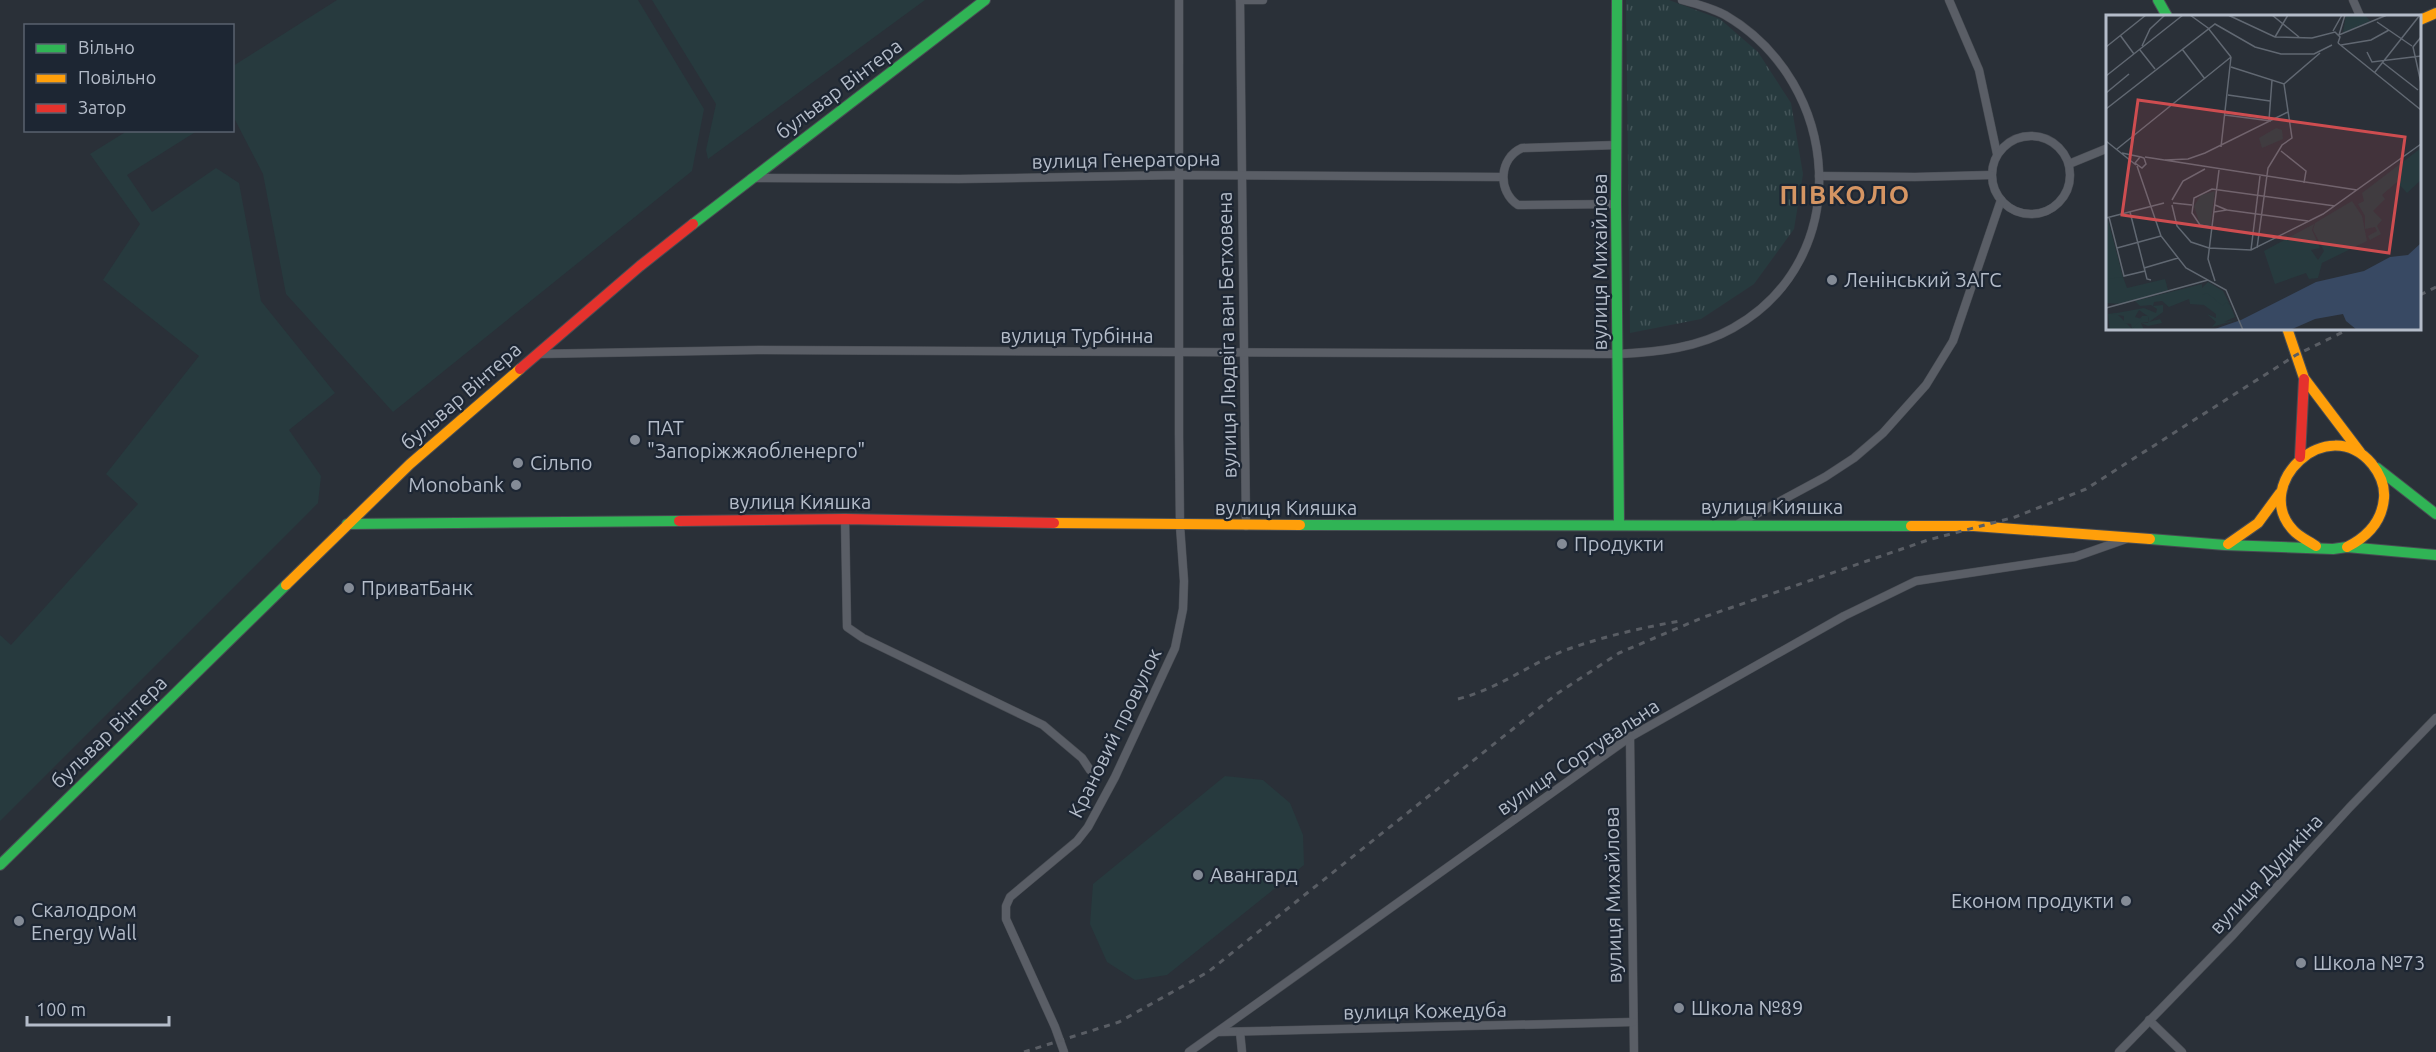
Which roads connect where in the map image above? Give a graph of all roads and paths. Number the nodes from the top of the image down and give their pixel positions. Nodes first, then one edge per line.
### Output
1 (985, 0) edge
2 (1179, 0) edge
3 (1240, 0) edge
4 (1263, 0) edge
5 (1617, 0) edge
6 (1682, 0) edge
7 (1949, 0) edge
8 (2158, 0) edge
9 (2353, 0) edge
10 (2436, 13) edge
11 (2166, 15) edge
12 (2360, 15) edge
13 (2421, 20) edge
14 (1617, 145) junction
15 (2106, 149) edge
16 (1997, 154) junction
17 (2068, 164) junction
18 (1178, 175) junction
19 (1242, 175) junction
20 (1991, 175) junction
21 (1819, 176) junction
22 (1502, 177) junction
23 (751, 178) junction
24 (2001, 200) junction
25 (1616, 204) junction
26 (2288, 330) edge
27 (1180, 353) junction
28 (1245, 353) junction
29 (536, 354) junction
30 (1619, 354) junction
31 (2304, 378) junction
32 (2362, 455) junction
33 (2300, 457) junction
34 (2373, 464) junction
35 (2280, 492) junction
36 (2436, 514) edge
37 (845, 519) junction
38 (347, 524) junction
39 (1619, 524) junction
40 (1737, 525) junction
41 (1180, 526) junction
42 (1246, 526) junction
43 (2128, 538) junction
44 (2225, 545) junction
45 (2319, 547) junction
46 (2347, 547) junction
47 (2436, 555) edge
48 (2436, 718) edge
49 (1630, 737) junction
50 (1090, 770) dead end
51 (0, 864) edge
52 (2149, 1020) junction
53 (1633, 1022) junction
54 (1217, 1032) junction
55 (1240, 1032) junction
56 (1064, 1052) edge
57 (1189, 1052) edge
58 (1242, 1052) edge
59 (1634, 1052) edge
60 (2119, 1052) edge
61 (2182, 1052) edge

1 - 23 street, бульвар Вінтера
2 - 18 street
3 - 4 street
3 - 19 street, вулиця Людвіга ван Бетховена
5 - 14 street, вулиця Михайлова
6 - 21 street, вулиця Турбінна
7 - 16 street
8 - 11 street
9 - 12 street
10 - 13 street
14 - 22 street
14 - 25 street, вулиця Михайлова
15 - 17 street
16 - 17 street
16 - 20 street
17 - 24 street
18 - 19 street, вулиця Генераторна
18 - 23 street, вулиця Генераторна
18 - 27 street
19 - 22 street, вулиця Генераторна
19 - 28 street, вулиця Людвіга ван Бетховена
20 - 21 street
20 - 24 street
21 - 30 street, вулиця Турбінна
22 - 25 street
23 - 29 street, бульвар Вінтера
24 - 40 street
25 - 30 street, вулиця Михайлова
26 - 31 street
27 - 28 street, вулиця Турбінна
27 - 29 street, вулиця Турбінна
27 - 41 street
28 - 30 street, вулиця Турбінна
28 - 42 street, вулиця Людвіга ван Бетховена
29 - 38 street, бульвар Вінтера
30 - 39 street, вулиця Михайлова
31 - 32 street
31 - 33 street
32 - 33 street
32 - 34 street
33 - 35 street
34 - 36 street
34 - 46 street
35 - 44 street
35 - 45 street
37 - 38 street, вулиця Кияшка
37 - 41 street, вулиця Кияшка
37 - 50 street
38 - 51 street, бульвар Вінтера
39 - 40 street, вулиця Кияшка
39 - 42 street, вулиця Кияшка
40 - 43 street, вулиця Кияшка
41 - 42 street, вулиця Кияшка
41 - 56 street, Крановий провулок
43 - 44 street, вулиця Кияшка
43 - 49 street, вулиця Сортувальна
44 - 45 street, вулиця Кияшка
45 - 46 street
46 - 47 street
48 - 52 street, вулиця Дудикіна
49 - 53 street, вулиця Михайлова
49 - 54 street, вулиця Сортувальна
52 - 60 street, вулиця Дудикіна
52 - 61 street
53 - 55 street, вулиця Кожедуба
53 - 59 street, вулиця Михайлова
54 - 55 street, вулиця Кожедуба
54 - 57 street, вулиця Сортувальна
55 - 58 street

